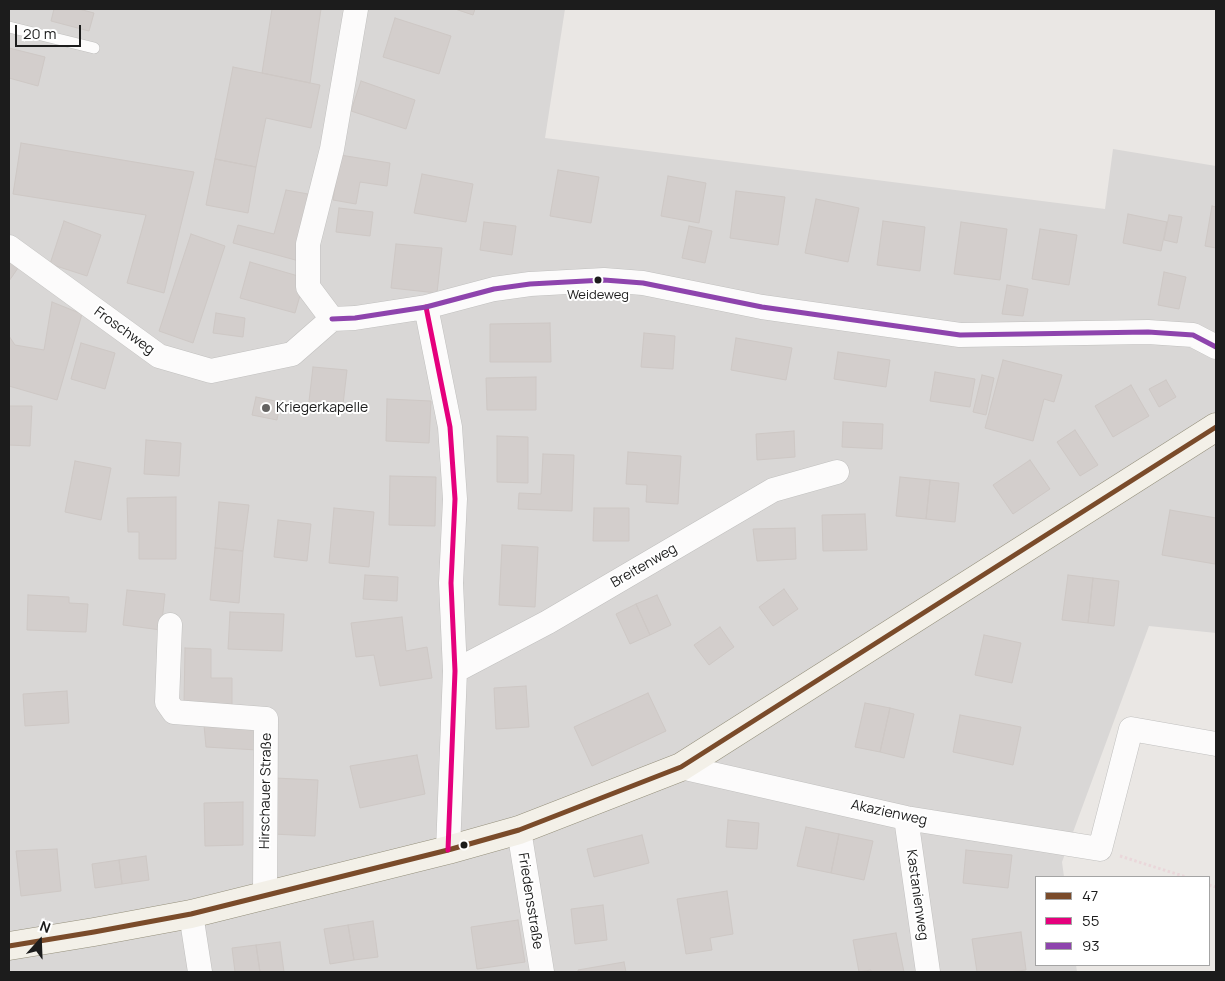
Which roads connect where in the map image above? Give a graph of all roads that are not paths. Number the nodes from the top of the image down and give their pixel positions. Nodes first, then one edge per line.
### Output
1 (356, 9) edge
2 (9, 27) edge
3 (94, 48) dead end
4 (9, 247) edge
5 (426, 307) junction
6 (332, 319) junction
7 (1216, 347) edge
8 (1216, 427) edge
9 (837, 472) dead end
10 (170, 625) dead end
11 (455, 671) junction
12 (1216, 744) edge
13 (681, 768) junction
14 (906, 818) junction
15 (519, 830) junction
16 (448, 850) junction
17 (265, 895) junction
18 (191, 914) junction
19 (9, 946) edge
20 (200, 972) edge
21 (542, 972) edge
22 (928, 972) edge

1 - 6 street
2 - 3 lane
4 - 6 street, Froschweg
5 - 6 street
5 - 7 street
5 - 11 street
8 - 13 street
9 - 11 street, Breitenweg
10 - 17 street, Hirschauer Straße
11 - 16 street
12 - 14 street, Akazienweg
13 - 14 street, Akazienweg
13 - 15 street
14 - 22 street, Kastanienweg
15 - 16 street
15 - 21 street, Friedensstraße
16 - 17 street
17 - 18 street
18 - 19 street
18 - 20 street

